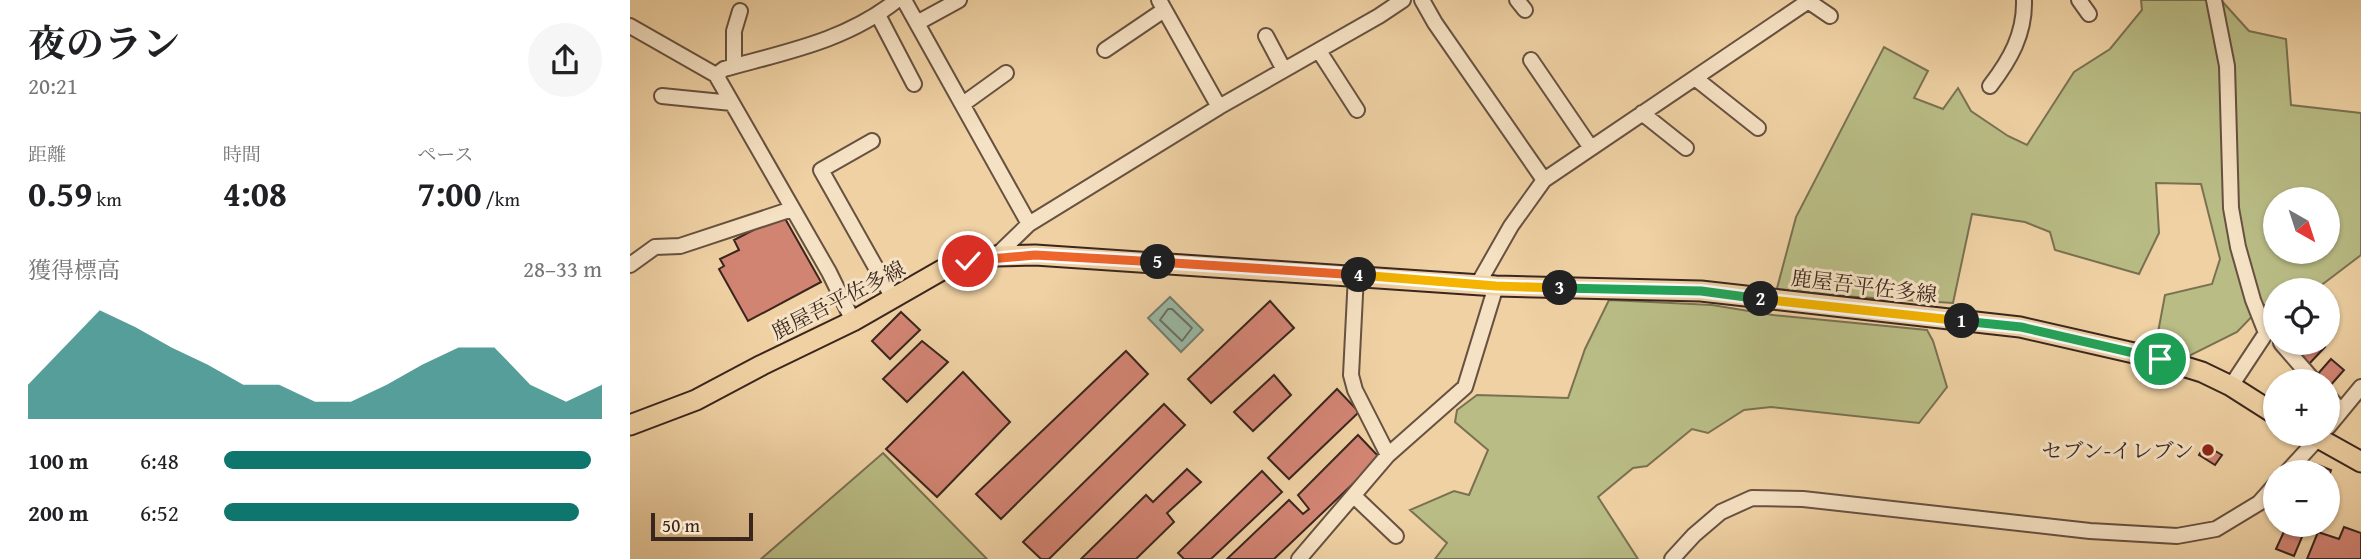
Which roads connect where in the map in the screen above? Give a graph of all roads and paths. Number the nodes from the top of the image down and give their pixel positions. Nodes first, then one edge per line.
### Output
1 (897, 0) edge
2 (904, 0) edge
3 (959, 0) edge
4 (1403, 0) edge
5 (1422, 0) edge
6 (1809, 0) edge
7 (2024, 0) edge
8 (2079, 0) edge
9 (2214, 0) edge
10 (1162, 5) edge
11 (740, 11) dead end
12 (2089, 14) dead end
13 (877, 15) junction
14 (1830, 16) dead end
15 (917, 23) junction
16 (630, 26) edge
17 (1266, 36) dead end
18 (1105, 50) dead end
19 (1319, 51) junction
20 (1531, 60) dead end
21 (734, 66) junction
22 (1284, 70) junction
23 (1006, 73) dead end
24 (716, 75) junction
25 (1695, 78) junction
26 (914, 84) dead end
27 (1990, 86) dead end
28 (662, 96) dead end
29 (732, 103) junction
30 (962, 104) junction
31 (1219, 107) junction
32 (1357, 110) dead end
33 (1642, 113) junction
34 (1758, 128) dead end
35 (872, 141) dead end
36 (1591, 148) junction
37 (1686, 148) dead end
38 (1544, 180) junction
39 (792, 209) junction
40 (1029, 224) junction
41 (996, 256) junction
42 (630, 265) edge
43 (1356, 275) junction
44 (1487, 285) junction
45 (893, 298) junction
46 (2263, 315) edge
47 (853, 321) junction
48 (2263, 345) edge
49 (2291, 355) edge
50 (2304, 369) edge
51 (2231, 386) junction
52 (2361, 387) edge
53 (2263, 406) edge
54 (2341, 411) edge
55 (630, 425) edge
56 (2309, 446) edge
57 (2338, 446) edge
58 (1388, 455) junction
59 (2297, 460) edge
60 (2361, 462) edge
61 (1354, 496) junction
62 (2263, 498) edge
63 (1396, 536) dead end
64 (1298, 559) edge
65 (1672, 559) edge

1 - 13 street
2 - 15 street
3 - 15 street
4 - 19 street
5 - 38 street
6 - 14 street
6 - 25 street
7 - 27 street
8 - 12 street
9 - 46 street
10 - 18 street
10 - 31 street
11 - 21 street
13 - 21 street
13 - 26 street
15 - 30 street
16 - 24 street
17 - 22 street
19 - 22 street
19 - 32 street
20 - 36 street
21 - 24 street
22 - 31 street
23 - 30 street
24 - 29 street
25 - 33 street
25 - 34 street
28 - 29 street
29 - 39 street
30 - 40 street
31 - 40 street
33 - 36 street
33 - 37 street
35 - 45 street
36 - 38 street
38 - 44 street
39 - 42 street
39 - 47 street
40 - 41 street
41 - 43 main road, 鹿屋吾平佐多線
41 - 45 main road, 鹿屋吾平佐多線
43 - 44 main road, 鹿屋吾平佐多線
43 - 58 street
44 - 51 main road, 鹿屋吾平佐多線
44 - 58 street
45 - 47 main road, 鹿屋吾平佐多線
47 - 55 main road, 鹿屋吾平佐多線
48 - 51 street
49 - 50 street
51 - 53 main road, 鹿屋吾平佐多線
52 - 54 street
56 - 59 street
57 - 60 main road
58 - 61 street
61 - 63 street
61 - 64 street
62 - 65 street

